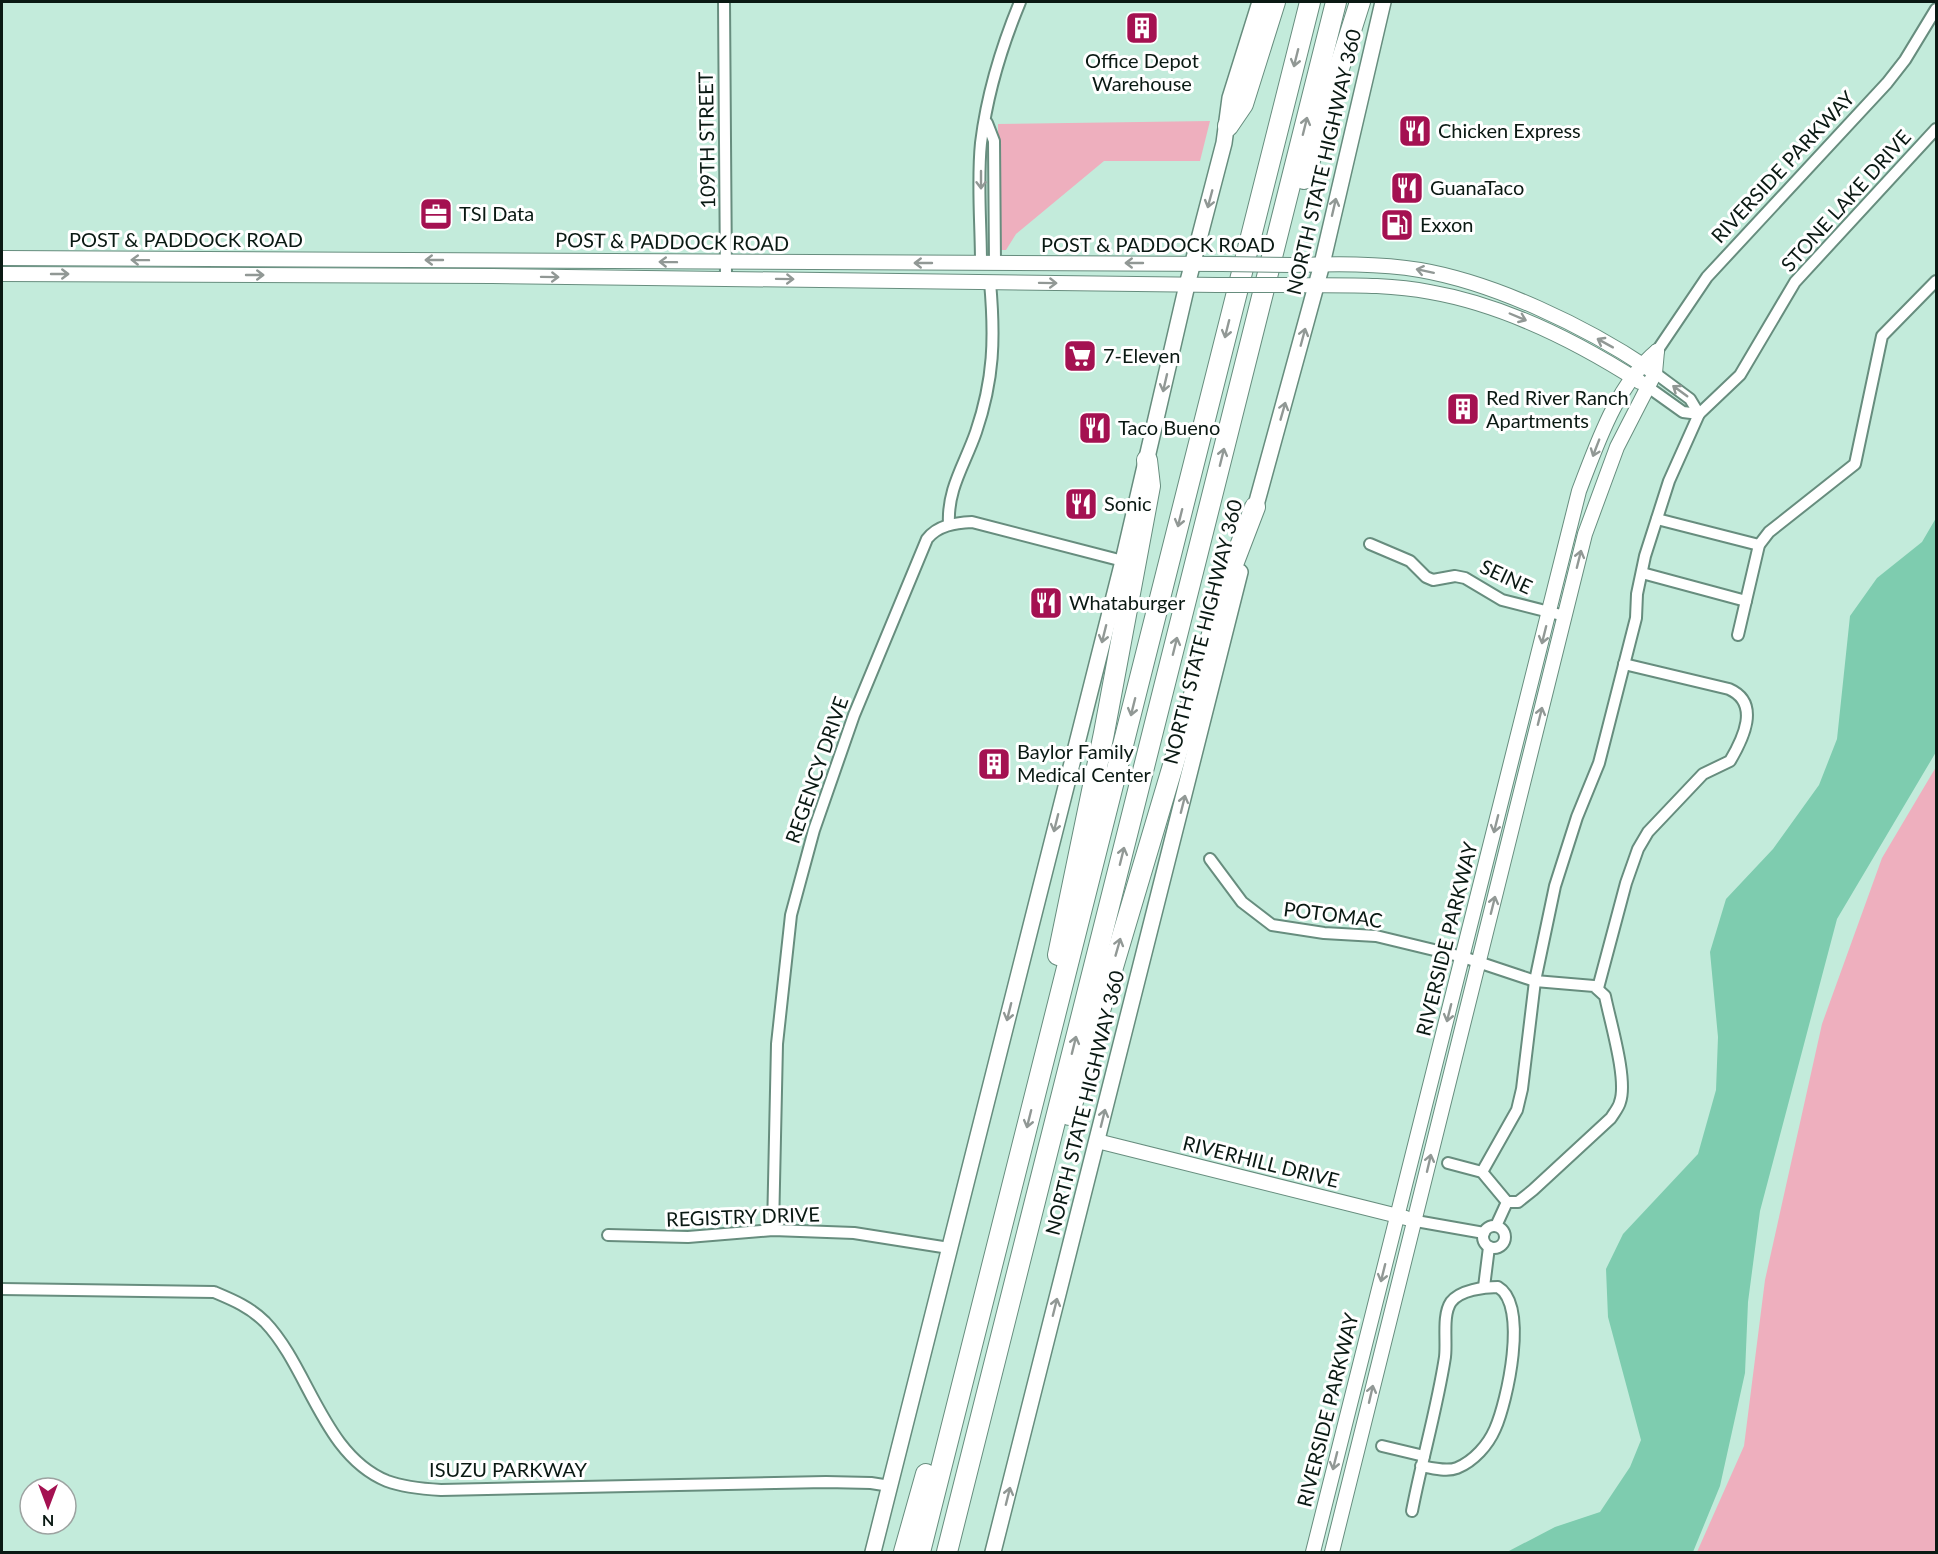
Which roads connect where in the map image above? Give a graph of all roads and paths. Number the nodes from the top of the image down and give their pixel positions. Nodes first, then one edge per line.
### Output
1 (724, 2) edge
2 (1020, 2) edge
3 (1260, 2) edge
4 (1275, 2) edge
5 (1310, 2) edge
6 (1336, 2) edge
7 (1360, 2) edge
8 (1383, 2) edge
9 (1935, 13) edge
10 (1228, 126) junction
11 (1936, 129) edge
12 (1276, 244) junction
13 (3, 258) edge
14 (492, 260) junction
15 (726, 262) junction
16 (988, 263) junction
17 (1192, 263) junction
18 (1322, 264) junction
19 (199, 268) junction
20 (3, 274) edge
21 (492, 276) junction
22 (726, 278) junction
23 (1936, 281) edge
24 (990, 282) junction
25 (1187, 285) junction
26 (1317, 285) junction
27 (1488, 288) junction
28 (1486, 306) junction
29 (1657, 351) junction
30 (1642, 364) junction
31 (1655, 373) junction
32 (1634, 378) junction
33 (1648, 387) junction
34 (1699, 414) junction
35 (1147, 460) junction
36 (1255, 507) junction
37 (1657, 519) junction
38 (949, 524) junction
39 (1370, 544) dead end
40 (1759, 545) junction
41 (1123, 561) junction
42 (1642, 573) junction
43 (1746, 600) junction
44 (1550, 613) junction
45 (1565, 616) junction
46 (1738, 635) dead end
47 (1624, 664) junction
48 (1210, 859) dead end
49 (1463, 957) junction
50 (1479, 962) junction
51 (1535, 981) junction
52 (1598, 988) junction
53 (1054, 1022) junction
54 (1097, 1141) junction
55 (1448, 1163) dead end
56 (1482, 1172) junction
57 (1507, 1202) junction
58 (1398, 1216) junction
59 (1416, 1221) junction
60 (1496, 1226) junction
61 (772, 1230) junction
62 (1484, 1233) junction
63 (608, 1235) dead end
64 (1023, 1244) junction
65 (1489, 1247) junction
66 (949, 1248) junction
67 (1484, 1287) junction
68 (2, 1289) edge
69 (976, 1324) junction
70 (997, 1351) junction
71 (1382, 1446) dead end
72 (1423, 1461) junction
73 (890, 1486) junction
74 (1412, 1510) dead end
75 (873, 1552) edge
76 (904, 1552) edge
77 (920, 1552) edge
78 (947, 1552) edge
79 (960, 1552) edge
80 (993, 1552) edge
81 (1313, 1552) edge
82 (1332, 1552) edge

1 - 15 street, 109TH STREET
2 - 16 street
3 - 10 main road
4 - 10 highway
5 -> 53 highway
12 -> 6 highway
7 - 12 highway
18 -> 8 main road, NORTH STATE HIGHWAY 360
9 - 29 street, RIVERSIDE PARKWAY
10 -> 17 main road
11 - 34 street, STONE LAKE DRIVE
64 -> 12 highway
19 -> 13 street, POST & PADDOCK ROAD
13 - 20 street
15 -> 14 street, POST & PADDOCK ROAD
14 -> 19 street, POST & PADDOCK ROAD
14 - 21 street
16 -> 15 street, POST & PADDOCK ROAD
15 - 22 street, 109TH STREET
17 -> 16 street, POST & PADDOCK ROAD
16 - 24 street
17 - 18 street, POST & PADDOCK ROAD, bridge
17 - 25 main road
18 - 26 main road, NORTH STATE HIGHWAY 360
27 -> 18 street, POST & PADDOCK ROAD
20 -> 19 street, POST & PADDOCK ROAD
19 -> 21 street, POST & PADDOCK ROAD
21 -> 22 street, POST & PADDOCK ROAD
22 -> 24 street, POST & PADDOCK ROAD
23 - 40 street
24 -> 25 street, POST & PADDOCK ROAD
24 - 38 street
25 - 26 street, POST & PADDOCK ROAD, bridge
25 -> 35 main road
26 - 28 street, POST & PADDOCK ROAD
36 -> 26 main road, NORTH STATE HIGHWAY 360
27 - 28 street
30 -> 27 street, POST & PADDOCK ROAD
28 -> 32 street, POST & PADDOCK ROAD
29 - 30 street, RIVERSIDE PARKWAY
29 - 31 street, RIVERSIDE PARKWAY
30 - 31 street, POST & PADDOCK ROAD
30 - 32 street, RIVERSIDE PARKWAY
31 - 33 street, RIVERSIDE PARKWAY
34 -> 31 street, POST & PADDOCK ROAD
32 - 33 street, POST & PADDOCK ROAD
32 -> 44 street, RIVERSIDE PARKWAY
33 - 34 street, POST & PADDOCK ROAD
45 -> 33 street, RIVERSIDE PARKWAY
34 - 37 street, STONE LAKE DRIVE
35 - 41 main road
35 - 53 highway
54 -> 36 main road, NORTH STATE HIGHWAY 360
64 -> 36 highway
37 - 40 street
37 - 42 street, STONE LAKE DRIVE
38 - 41 street
38 - 61 street, REGENCY DRIVE
39 - 44 street, SEINE
40 - 43 street
41 -> 66 main road
42 - 43 street
42 - 47 street, STONE LAKE DRIVE
43 - 46 street
44 - 45 street, SEINE
44 -> 49 street, RIVERSIDE PARKWAY
50 -> 45 street, RIVERSIDE PARKWAY
47 - 51 street, STONE LAKE DRIVE
47 - 52 street
48 - 49 street, POTOMAC
49 - 50 street, POTOMAC
49 -> 58 street, RIVERSIDE PARKWAY
50 - 51 street, POTOMAC
59 -> 50 street, RIVERSIDE PARKWAY
51 - 52 street, POTOMAC
51 - 56 street, STONE LAKE DRIVE
52 - 57 street
53 -> 69 highway
54 - 58 street, RIVERHILL DRIVE
80 -> 54 main road, NORTH STATE HIGHWAY 360
55 - 56 street
56 - 57 street
57 - 60 street
58 - 59 street, RIVERHILL DRIVE
58 -> 81 street, RIVERSIDE PARKWAY
59 - 62 street
82 -> 59 street, RIVERSIDE PARKWAY
60 - 62 street
60 - 65 street
61 - 63 street, REGISTRY DRIVE
61 - 66 street, REGISTRY DRIVE
62 - 65 street
64 - 70 highway
65 - 67 street
66 - 73 main road
67 - 72 street
67 - 72 street
68 - 73 street, ISUZU PARKWAY
69 - 76 highway
69 - 77 highway
70 - 78 highway
70 - 79 highway
71 - 72 street
72 - 74 street
73 - 75 main road

